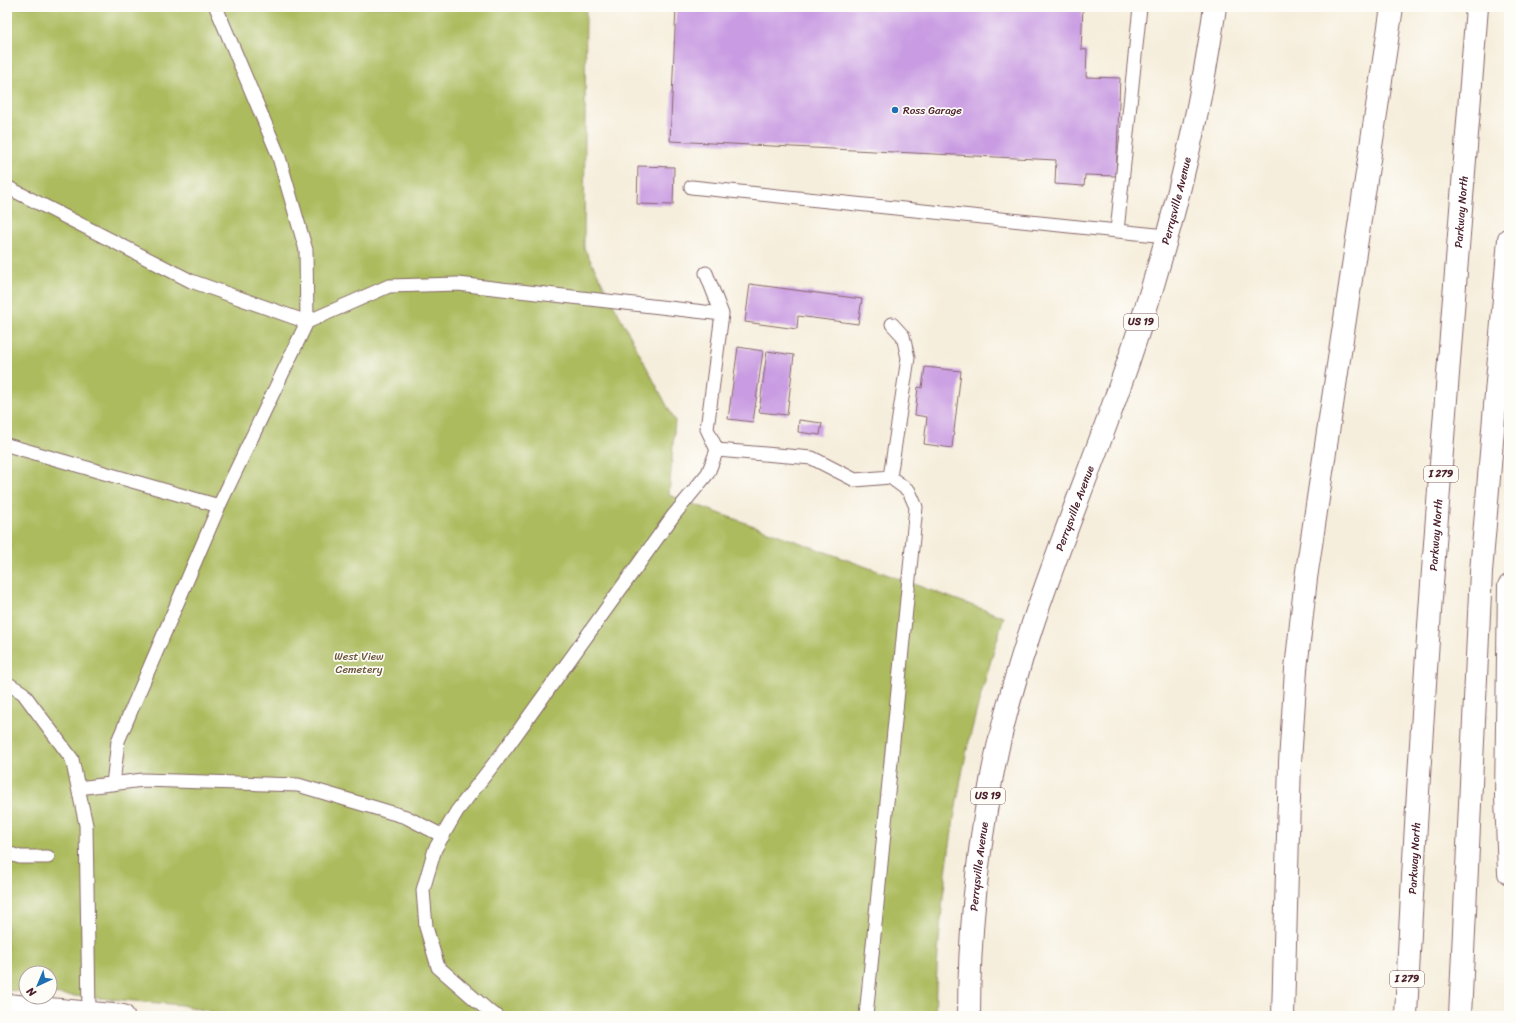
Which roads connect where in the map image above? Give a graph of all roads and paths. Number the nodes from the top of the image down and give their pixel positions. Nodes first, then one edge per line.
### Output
1 (216, 7) edge
2 (1140, 7) edge
3 (1215, 7) edge
4 (1392, 7) edge
5 (1477, 7) edge
6 (7, 187) edge
7 (691, 187) dead end
8 (1116, 231) junction
9 (1166, 236) junction
10 (1509, 239) edge
11 (706, 273) dead end
12 (722, 314) junction
13 (307, 322) junction
14 (892, 324) dead end
15 (7, 445) edge
16 (717, 450) junction
17 (890, 478) junction
18 (219, 506) junction
19 (1509, 586) edge
20 (7, 683) edge
21 (113, 784) junction
22 (78, 788) junction
23 (443, 836) junction
24 (1470, 842) junction
25 (7, 853) edge
26 (48, 857) dead end
27 (1509, 872) edge
28 (7, 1005) edge
29 (89, 1011) junction
30 (123, 1016) edge
31 (497, 1016) edge
32 (866, 1016) edge
33 (968, 1016) edge
34 (1284, 1016) edge
35 (1406, 1016) edge
36 (1460, 1016) edge
37 (1473, 1016) edge

1 - 13 lane
2 - 8 lane
3 - 9 main road, Perrysville Avenue / US 19
4 - 34 main road
5 - 35 main road, Parkway North / I 279
6 - 13 lane
7 - 8 lane
8 - 9 lane
9 - 33 main road, Perrysville Avenue / US 19
10 - 24 main road
11 - 12 lane
12 - 13 lane
12 - 16 lane
13 - 18 lane
14 - 17 lane
15 - 18 lane
16 - 17 lane
16 - 23 lane
17 - 32 lane
18 - 21 lane
19 - 27 main road
20 - 22 lane
21 - 22 lane
21 - 23 lane
22 - 29 lane
23 - 31 lane
24 - 36 main road
24 - 37 main road
25 - 26 lane
28 - 29 main road
29 - 30 main road

